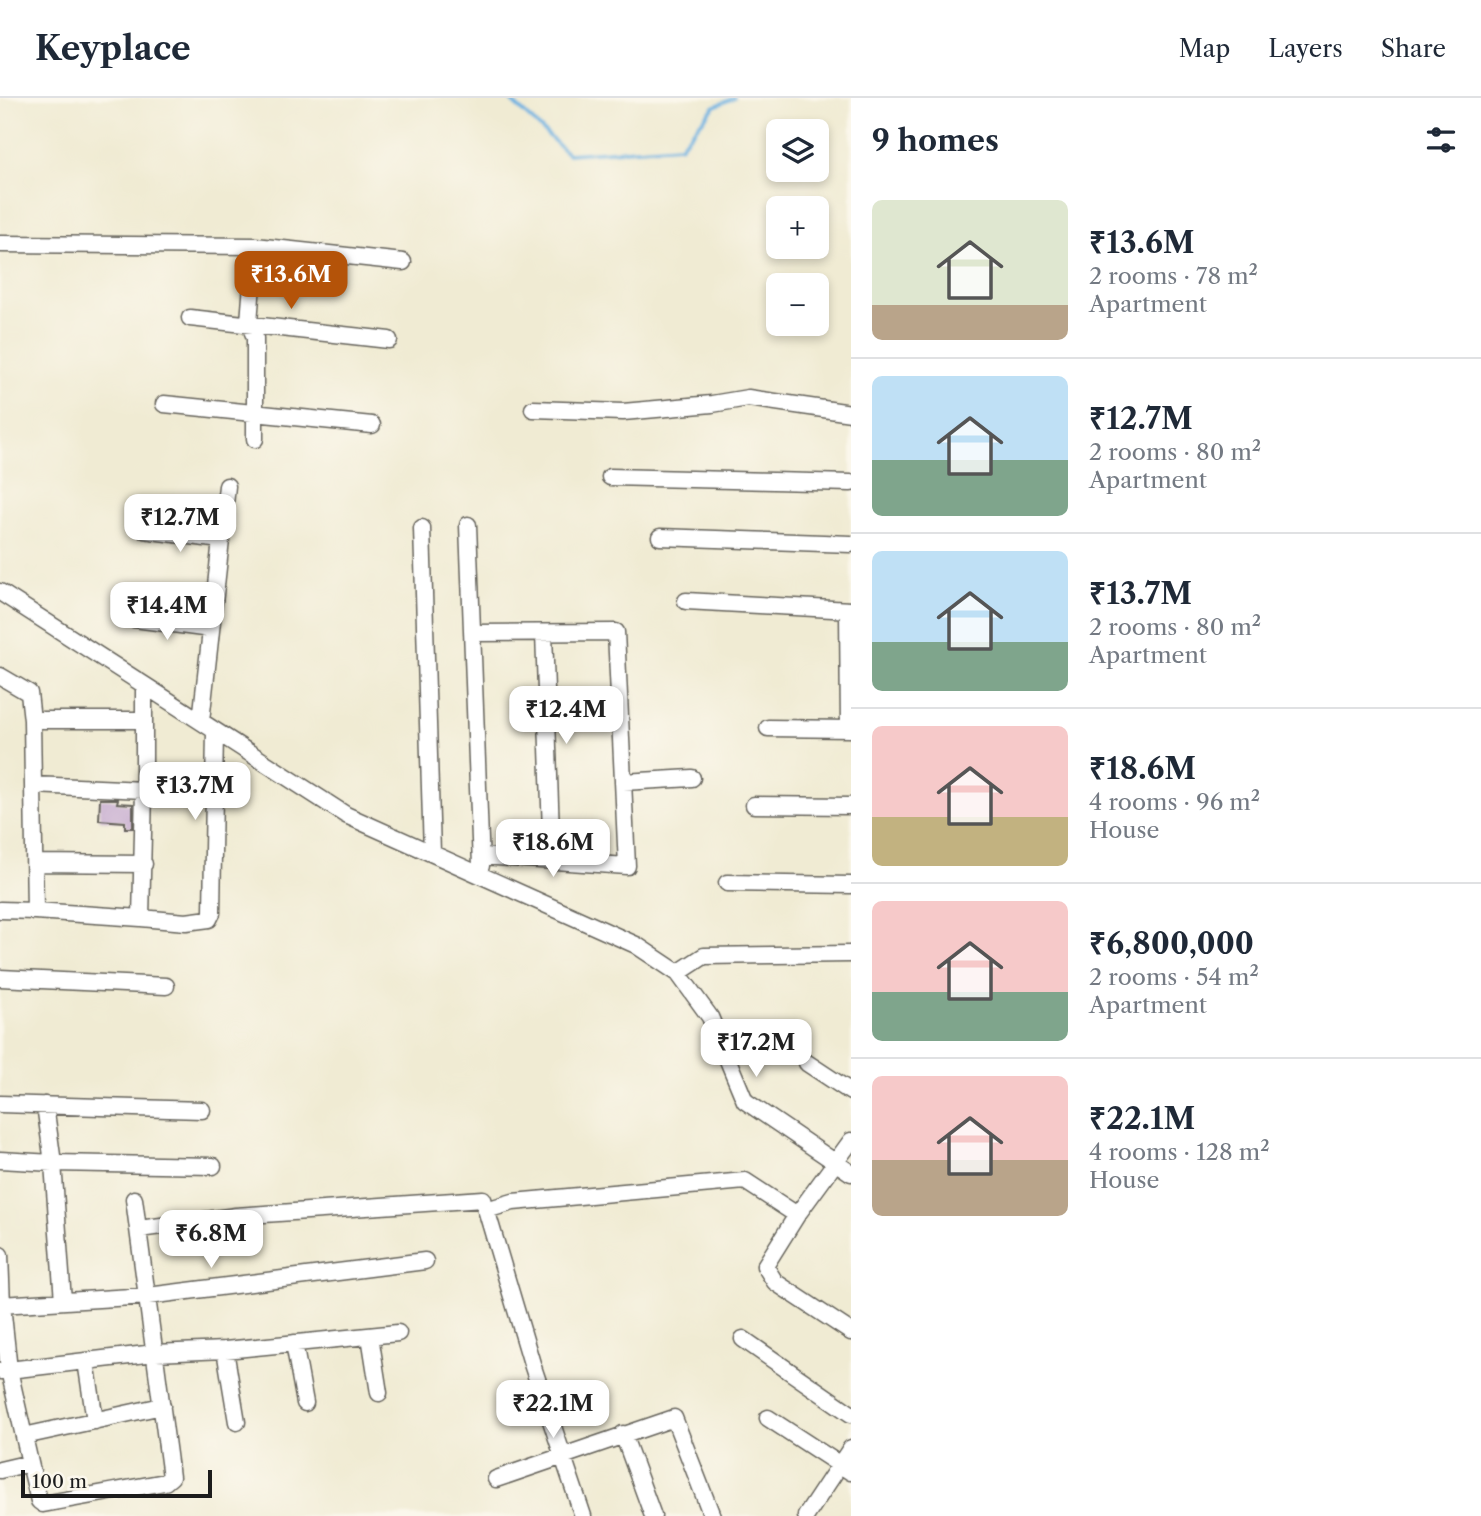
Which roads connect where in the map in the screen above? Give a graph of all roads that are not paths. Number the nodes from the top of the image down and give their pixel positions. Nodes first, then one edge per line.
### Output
1 (0, 244) edge
2 (255, 246) junction
3 (403, 262) dead end
4 (190, 318) dead end
5 (250, 325) junction
6 (388, 340) dead end
7 (164, 404) dead end
8 (533, 409) dead end
9 (851, 413) edge
10 (256, 414) junction
11 (372, 425) dead end
12 (256, 439) dead end
13 (610, 477) dead end
14 (851, 483) edge
15 (227, 486) dead end
16 (468, 524) dead end
17 (422, 528) dead end
18 (144, 530) dead end
19 (660, 537) dead end
20 (221, 540) junction
21 (851, 544) edge
22 (0, 592) edge
23 (686, 601) dead end
24 (849, 610) edge
25 (127, 618) dead end
26 (211, 629) junction
27 (544, 633) junction
28 (472, 634) junction
29 (0, 676) edge
30 (144, 685) junction
31 (32, 720) junction
32 (143, 720) junction
33 (201, 721) junction
34 (768, 728) dead end
35 (850, 729) edge
36 (215, 731) junction
37 (692, 778) dead end
38 (623, 782) junction
39 (33, 785) junction
40 (144, 790) junction
41 (754, 805) dead end
42 (851, 806) edge
43 (432, 853) junction
44 (481, 856) junction
45 (552, 861) junction
46 (34, 863) junction
47 (144, 864) junction
48 (482, 875) junction
49 (727, 883) dead end
50 (851, 885) edge
51 (0, 910) edge
52 (35, 911) junction
53 (141, 918) junction
54 (851, 954) edge
55 (687, 966) junction
56 (0, 978) edge
57 (166, 986) dead end
58 (807, 1063) dead end
59 (851, 1092) edge
60 (0, 1104) edge
61 (45, 1105) junction
62 (202, 1110) dead end
63 (851, 1141) edge
64 (0, 1160) edge
65 (53, 1163) junction
66 (837, 1163) junction
67 (213, 1166) dead end
68 (851, 1173) edge
69 (134, 1199) dead end
70 (486, 1210) junction
71 (797, 1215) junction
72 (139, 1229) junction
73 (0, 1255) edge
74 (425, 1261) dead end
75 (148, 1296) junction
76 (63, 1301) junction
77 (1, 1305) edge
78 (851, 1332) edge
79 (398, 1333) dead end
80 (370, 1336) junction
81 (743, 1339) dead end
82 (294, 1343) junction
83 (225, 1350) junction
84 (155, 1353) junction
85 (86, 1361) junction
86 (5, 1370) edge
87 (379, 1393) dead end
88 (305, 1403) dead end
89 (162, 1406) junction
90 (851, 1413) edge
91 (768, 1418) dead end
92 (95, 1421) junction
93 (237, 1422) dead end
94 (623, 1434) junction
95 (24, 1436) junction
96 (851, 1448) edge
97 (563, 1456) junction
98 (30, 1463) junction
99 (845, 1468) edge
100 (0, 1471) edge
101 (496, 1479) dead end
102 (583, 1516) edge
103 (653, 1516) edge
104 (712, 1516) edge
105 (806, 1516) edge

1 - 2 street
2 - 3 street
2 - 5 street
4 - 5 street
5 - 6 street
5 - 10 street
7 - 10 street
8 - 9 street
10 - 11 street
10 - 12 street
13 - 14 street
15 - 20 street
16 - 28 street
17 - 43 street
18 - 20 street
19 - 21 street
20 - 26 street
22 - 30 street
23 - 24 street
24 - 35 street
25 - 26 street
26 - 33 street
27 - 28 street
27 - 38 street
27 - 45 street
28 - 44 street
29 - 31 street
30 - 32 street
30 - 33 street
31 - 32 street
31 - 39 street
32 - 40 street
33 - 36 street
34 - 35 street
36 - 43 street
36 - 53 street
37 - 38 street
38 - 45 street
39 - 40 street
39 - 46 street
40 - 47 street
41 - 42 street
43 - 48 street
44 - 45 street
44 - 48 street
46 - 47 street
46 - 52 street
47 - 53 street
48 - 55 street
49 - 50 street
51 - 52 street
52 - 53 street
54 - 55 street
55 - 66 street
56 - 57 street
58 - 59 street
60 - 61 street
61 - 62 street
61 - 65 street
63 - 66 street
64 - 65 street
65 - 67 street
65 - 76 street
66 - 68 street
66 - 71 street
69 - 72 street
70 - 71 street
70 - 72 street
70 - 97 street
71 - 78 street
72 - 75 street
73 - 77 street
74 - 75 street
75 - 76 street
75 - 84 street
76 - 77 street
77 - 86 street
79 - 80 street
80 - 82 street
80 - 87 street
81 - 90 street
82 - 83 street
82 - 88 street
83 - 84 street
83 - 93 street
84 - 85 street
84 - 89 street
85 - 86 street
85 - 92 street
86 - 95 street
89 - 92 street
89 - 98 street
91 - 99 street
92 - 95 street
94 - 97 street
94 - 103 street
94 - 104 street
95 - 98 street
96 - 99 street
97 - 101 street
97 - 102 street
98 - 100 street
99 - 105 street

